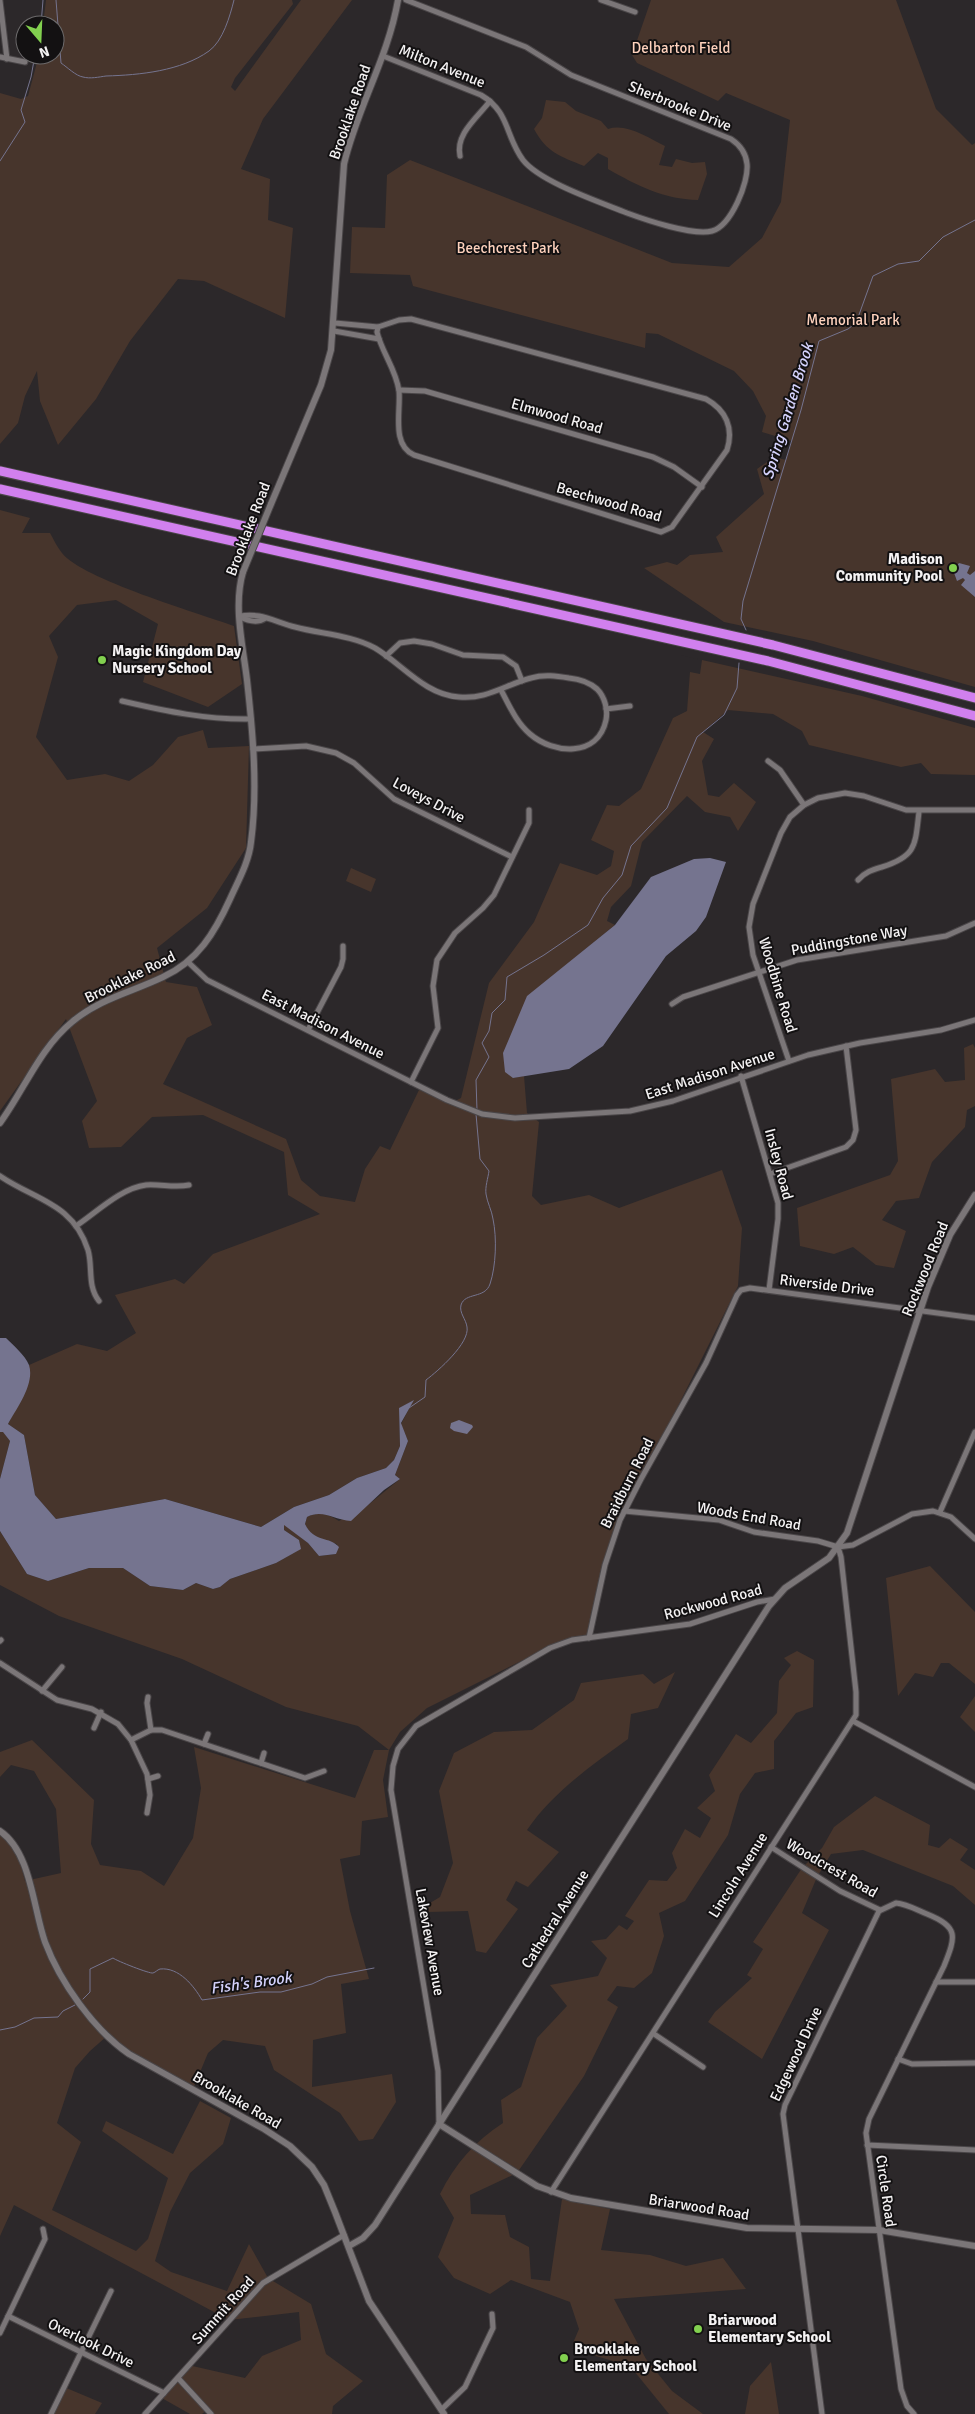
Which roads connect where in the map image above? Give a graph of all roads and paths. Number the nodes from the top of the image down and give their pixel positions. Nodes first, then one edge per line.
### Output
1 (398, 0) edge
2 (406, 0) edge
3 (601, 0) edge
4 (0, 1) edge
5 (635, 12) dead end
6 (383, 56) junction
7 (0, 57) edge
8 (7, 58) junction
9 (15, 60) edge
10 (490, 101) junction
11 (460, 156) dead end
12 (335, 323) junction
13 (378, 327) junction
14 (334, 331) junction
15 (379, 339) junction
16 (399, 390) junction
17 (0, 471) edge
18 (702, 487) junction
19 (0, 489) edge
20 (240, 616) junction
21 (386, 656) junction
22 (522, 681) junction
23 (501, 690) junction
24 (975, 698) edge
25 (122, 701) dead end
26 (630, 706) dead end
27 (606, 709) junction
28 (975, 716) edge
29 (251, 719) junction
30 (254, 749) junction
31 (768, 762) dead end
32 (804, 805) junction
33 (529, 810) dead end
34 (975, 810) edge
35 (919, 812) junction
36 (512, 857) junction
37 (858, 880) dead end
38 (975, 922) edge
39 (343, 946) dead end
40 (188, 962) junction
41 (759, 973) junction
42 (672, 1004) dead end
43 (975, 1020) edge
44 (308, 1030) junction
45 (846, 1046) junction
46 (788, 1061) junction
47 (741, 1076) junction
48 (411, 1082) junction
49 (0, 1123) edge
50 (770, 1174) junction
51 (0, 1176) edge
52 (189, 1185) dead end
53 (975, 1195) edge
54 (76, 1226) junction
55 (769, 1290) junction
56 (99, 1302) dead end
57 (920, 1309) junction
58 (975, 1318) edge
59 (713, 1349) joint
60 (975, 1432) edge
61 (624, 1511) junction
62 (940, 1512) junction
63 (975, 1539) edge
64 (838, 1547) junction
65 (775, 1599) junction
66 (589, 1638) junction
67 (0, 1663) edge
68 (62, 1667) dead end
69 (42, 1691) junction
70 (148, 1697) dead end
71 (101, 1712) junction
72 (853, 1721) junction
73 (94, 1728) dead end
74 (152, 1730) junction
75 (208, 1734) dead end
76 (131, 1740) junction
77 (204, 1744) junction
78 (264, 1754) dead end
79 (261, 1763) junction
80 (393, 1766) joint
81 (324, 1771) dead end
82 (158, 1776) dead end
83 (148, 1779) junction
84 (975, 1788) edge
85 (147, 1813) dead end
86 (0, 1831) edge
87 (771, 1847) junction
88 (880, 1910) junction
89 (936, 1982) junction
90 (975, 1982) edge
91 (654, 2034) junction
92 (898, 2059) junction
93 (975, 2064) edge
94 (703, 2067) dead end
95 (439, 2124) junction
96 (867, 2145) junction
97 (975, 2150) edge
98 (551, 2192) junction
99 (43, 2229) dead end
100 (796, 2230) junction
101 (879, 2230) junction
102 (344, 2235) junction
103 (348, 2246) junction
104 (975, 2246) edge
105 (111, 2291) dead end
106 (492, 2314) dead end
107 (8, 2316) junction
108 (0, 2333) edge
109 (82, 2352) junction
110 (178, 2378) junction
111 (164, 2393) junction
112 (443, 2412) edge
113 (51, 2414) edge
114 (145, 2414) edge
115 (211, 2414) edge
116 (822, 2414) edge
117 (914, 2414) edge

1 - 6 street, Brooklake Road
2 - 10 street, Sherbrooke Drive
3 - 5 street
4 - 8 street
6 - 10 street, Milton Avenue
6 - 12 street, Brooklake Road
7 - 8 street
8 - 9 street
10 - 11 street
12 - 13 street, Beechwood Road
12 - 14 street, Brooklake Road
13 - 15 street, Beechwood Road
13 - 18 street, Beechwood Road
14 - 15 street
14 - 20 street, Brooklake Road, bridge
15 - 16 street, Beechwood Road
16 - 18 street, Elmwood Road
16 - 18 street, Beechwood Road
17 - 24 highway
19 - 28 highway
20 - 21 street
20 - 29 street, Brooklake Road
21 - 22 street
21 - 23 street
22 - 23 street
22 - 27 street
23 - 27 street
25 - 29 street
26 - 27 street
29 - 30 street, Brooklake Road
30 - 36 street, Loveys Drive
30 - 40 street, Brooklake Road
31 - 32 street
32 - 35 street, Woodbine Road
32 - 41 street, Woodbine Road
33 - 36 street
34 - 35 street, Woodbine Road
35 - 37 street
36 - 48 street
38 - 41 street, Puddingstone Way
39 - 44 street
40 - 44 street, East Madison Avenue
40 - 49 street, Brooklake Road
41 - 42 street, Puddingstone Way
41 - 46 street, Woodbine Road
43 - 45 street, East Madison Avenue
44 - 48 street, East Madison Avenue
45 - 46 street, East Madison Avenue
45 - 50 street
46 - 47 street, East Madison Avenue
47 - 48 street, East Madison Avenue
47 - 50 street, Insley Road
50 - 55 street, Insley Road
51 - 54 street
52 - 54 street
53 - 57 street, Rockwood Road
54 - 56 street
55 - 57 street, Riverside Drive
55 - 59 street, Riverside Drive
57 - 58 street, Riverside Drive
57 - 64 street, Rockwood Road
59 - 61 street, Braidburn Road
60 - 62 street
61 - 64 street, Woods End Road
61 - 66 street, Braidburn Road
62 - 63 street
62 - 64 street
64 - 65 street, Rockwood Road
64 - 72 street, Lincoln Avenue
65 - 66 street, Rockwood Road
65 - 95 street, Cathedral Avenue
66 - 80 street, Rockwood Road
67 - 69 street
68 - 69 street
69 - 71 street
70 - 74 street
71 - 73 street
71 - 76 street
72 - 84 street
72 - 87 street, Lincoln Avenue
74 - 76 street
74 - 77 street
75 - 77 street
76 - 83 street
77 - 79 street
78 - 79 street
79 - 81 street
80 - 95 street, Lakeview Avenue
82 - 83 street
83 - 85 street
86 - 102 street, Brooklake Road
87 - 88 street, Woodcrest Road
87 - 91 street, Lincoln Avenue
88 - 89 street
88 - 100 street, Edgewood Drive
89 - 90 street
89 - 92 street, Circle Road
91 - 94 street
91 - 98 street, Lincoln Avenue
92 - 93 street
92 - 96 street, Circle Road
95 - 98 street, Briarwood Road
95 - 103 street, Cathedral Avenue
96 - 97 street
96 - 101 street, Circle Road
98 - 100 street, Briarwood Road
99 - 107 street
100 - 101 street, Briarwood Road
100 - 116 street, Edgewood Drive
101 - 104 street, Briarwood Road
101 - 117 street, Circle Road
102 - 103 street, Brooklake Road
102 - 110 street, Summit Road
103 - 112 street, Brooklake Road
105 - 109 street
106 - 112 street
107 - 108 street
107 - 109 street, Overlook Drive
109 - 111 street, Overlook Drive
109 - 113 street
110 - 111 street, Summit Road
110 - 115 street
111 - 114 street

